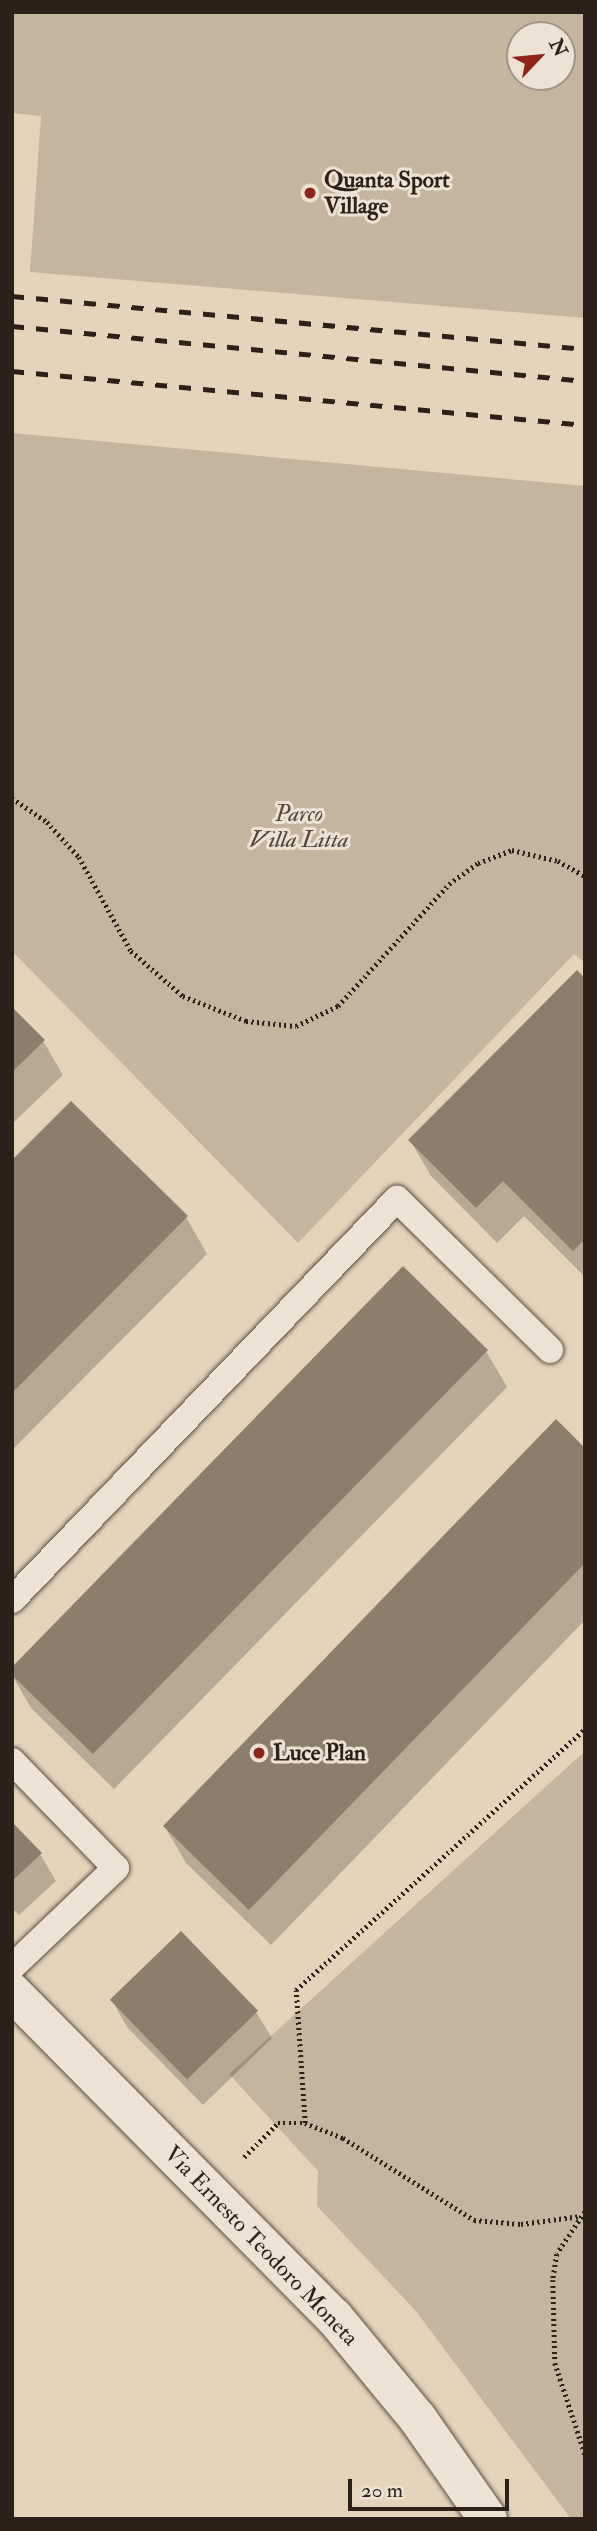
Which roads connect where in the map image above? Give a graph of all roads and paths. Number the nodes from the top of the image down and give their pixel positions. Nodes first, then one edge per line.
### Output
1 (12, 798) edge
2 (585, 877) edge
3 (550, 1350) dead end
4 (12, 1600) edge
5 (585, 1729) edge
6 (12, 1761) edge
7 (12, 1967) edge
8 (12, 1992) edge
9 (305, 2123) junction
10 (212, 2190) junction
11 (582, 2214) edge
12 (585, 2454) edge
13 (488, 2519) edge

1 - 2 path
3 - 4 lane
5 - 9 path
6 - 7 lane
8 - 10 street, Via Ernesto Teodoro Moneta
9 - 10 path
9 - 11 path
10 - 13 street, Via Ernesto Teodoro Moneta
11 - 12 path

